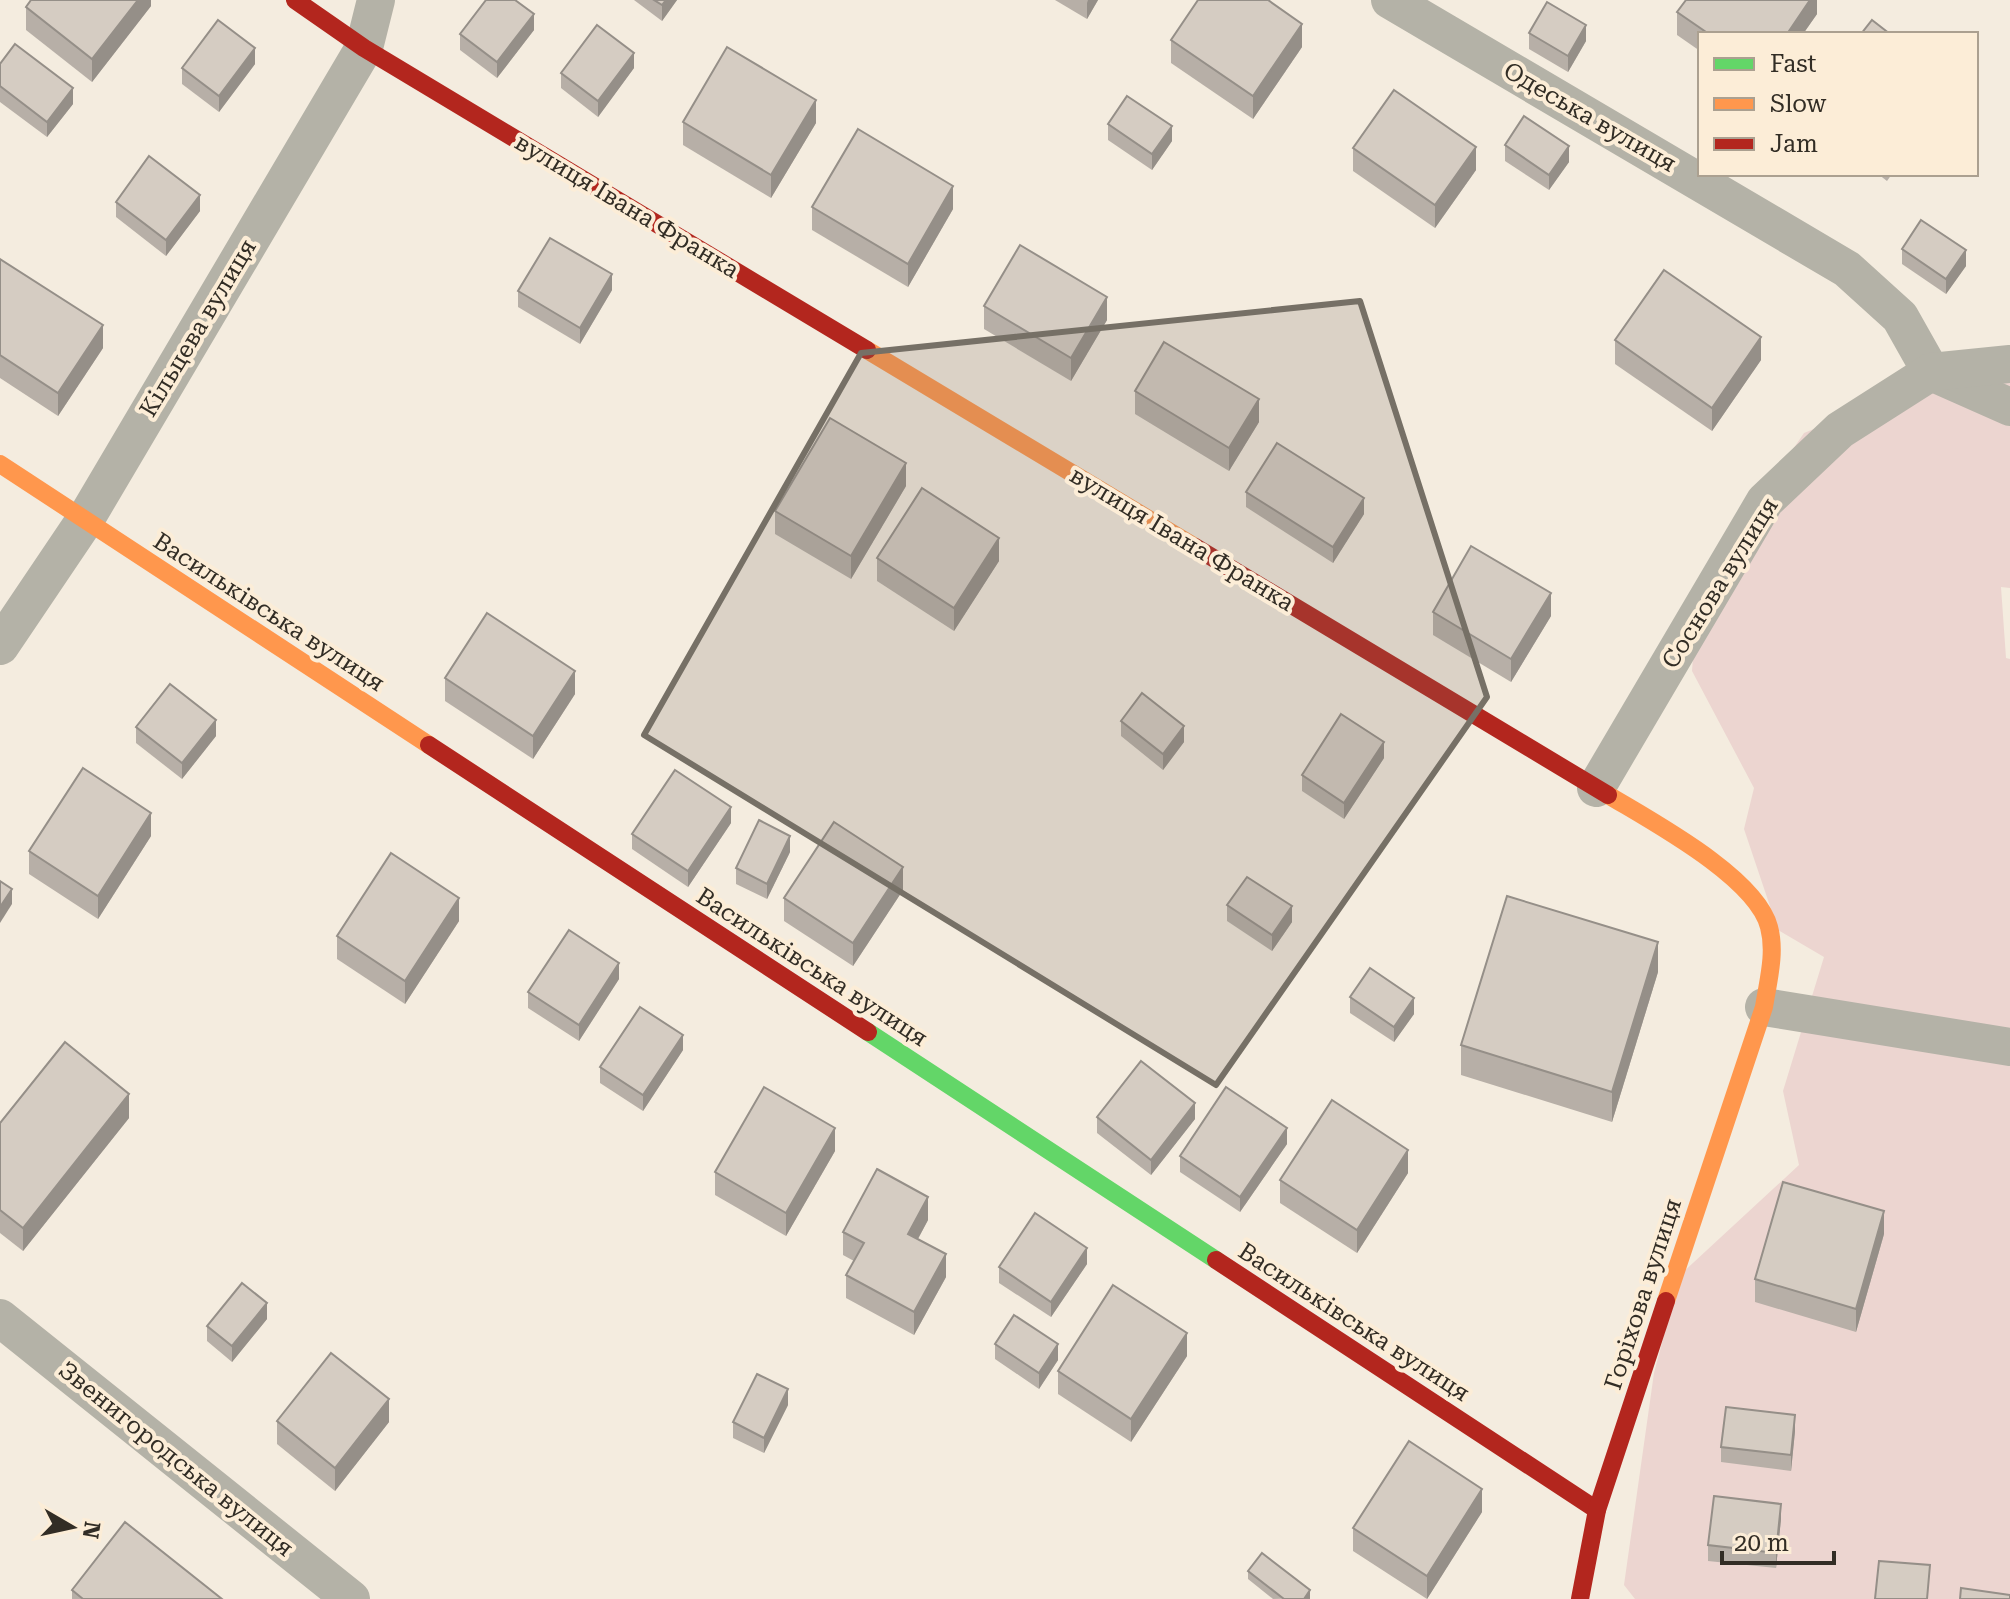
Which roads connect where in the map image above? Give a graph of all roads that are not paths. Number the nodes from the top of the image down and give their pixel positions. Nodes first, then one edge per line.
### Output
1 (295, 0) edge
2 (376, 0) edge
3 (1390, 0) edge
4 (364, 48) junction
5 (2010, 364) edge
6 (1931, 372) junction
7 (2010, 407) edge
8 (0, 464) edge
9 (85, 520) junction
10 (0, 646) edge
11 (1596, 788) junction
12 (1764, 1007) junction
13 (2010, 1047) edge
14 (0, 1318) edge
15 (1597, 1510) junction
16 (351, 1599) edge
17 (1580, 1599) edge

1 - 4 street, вулиця Івана Франка
2 - 4 street, Кільцева вулиця
3 - 6 street, Одеська вулиця
4 - 9 street, Кільцева вулиця
4 - 11 street, вулиця Івана Франка
5 - 6 street, Соснова вулиця
6 - 7 street
6 - 11 street, Соснова вулиця
8 - 9 street, Васильківська вулиця
9 - 10 street, Кільцева вулиця
9 - 15 street, Васильківська вулиця
11 - 12 street, вулиця Івана Франка
12 - 13 street
12 - 15 street, Горіхова вулиця
14 - 16 street, Звенигородська вулиця
15 - 17 street, Горіхова вулиця

